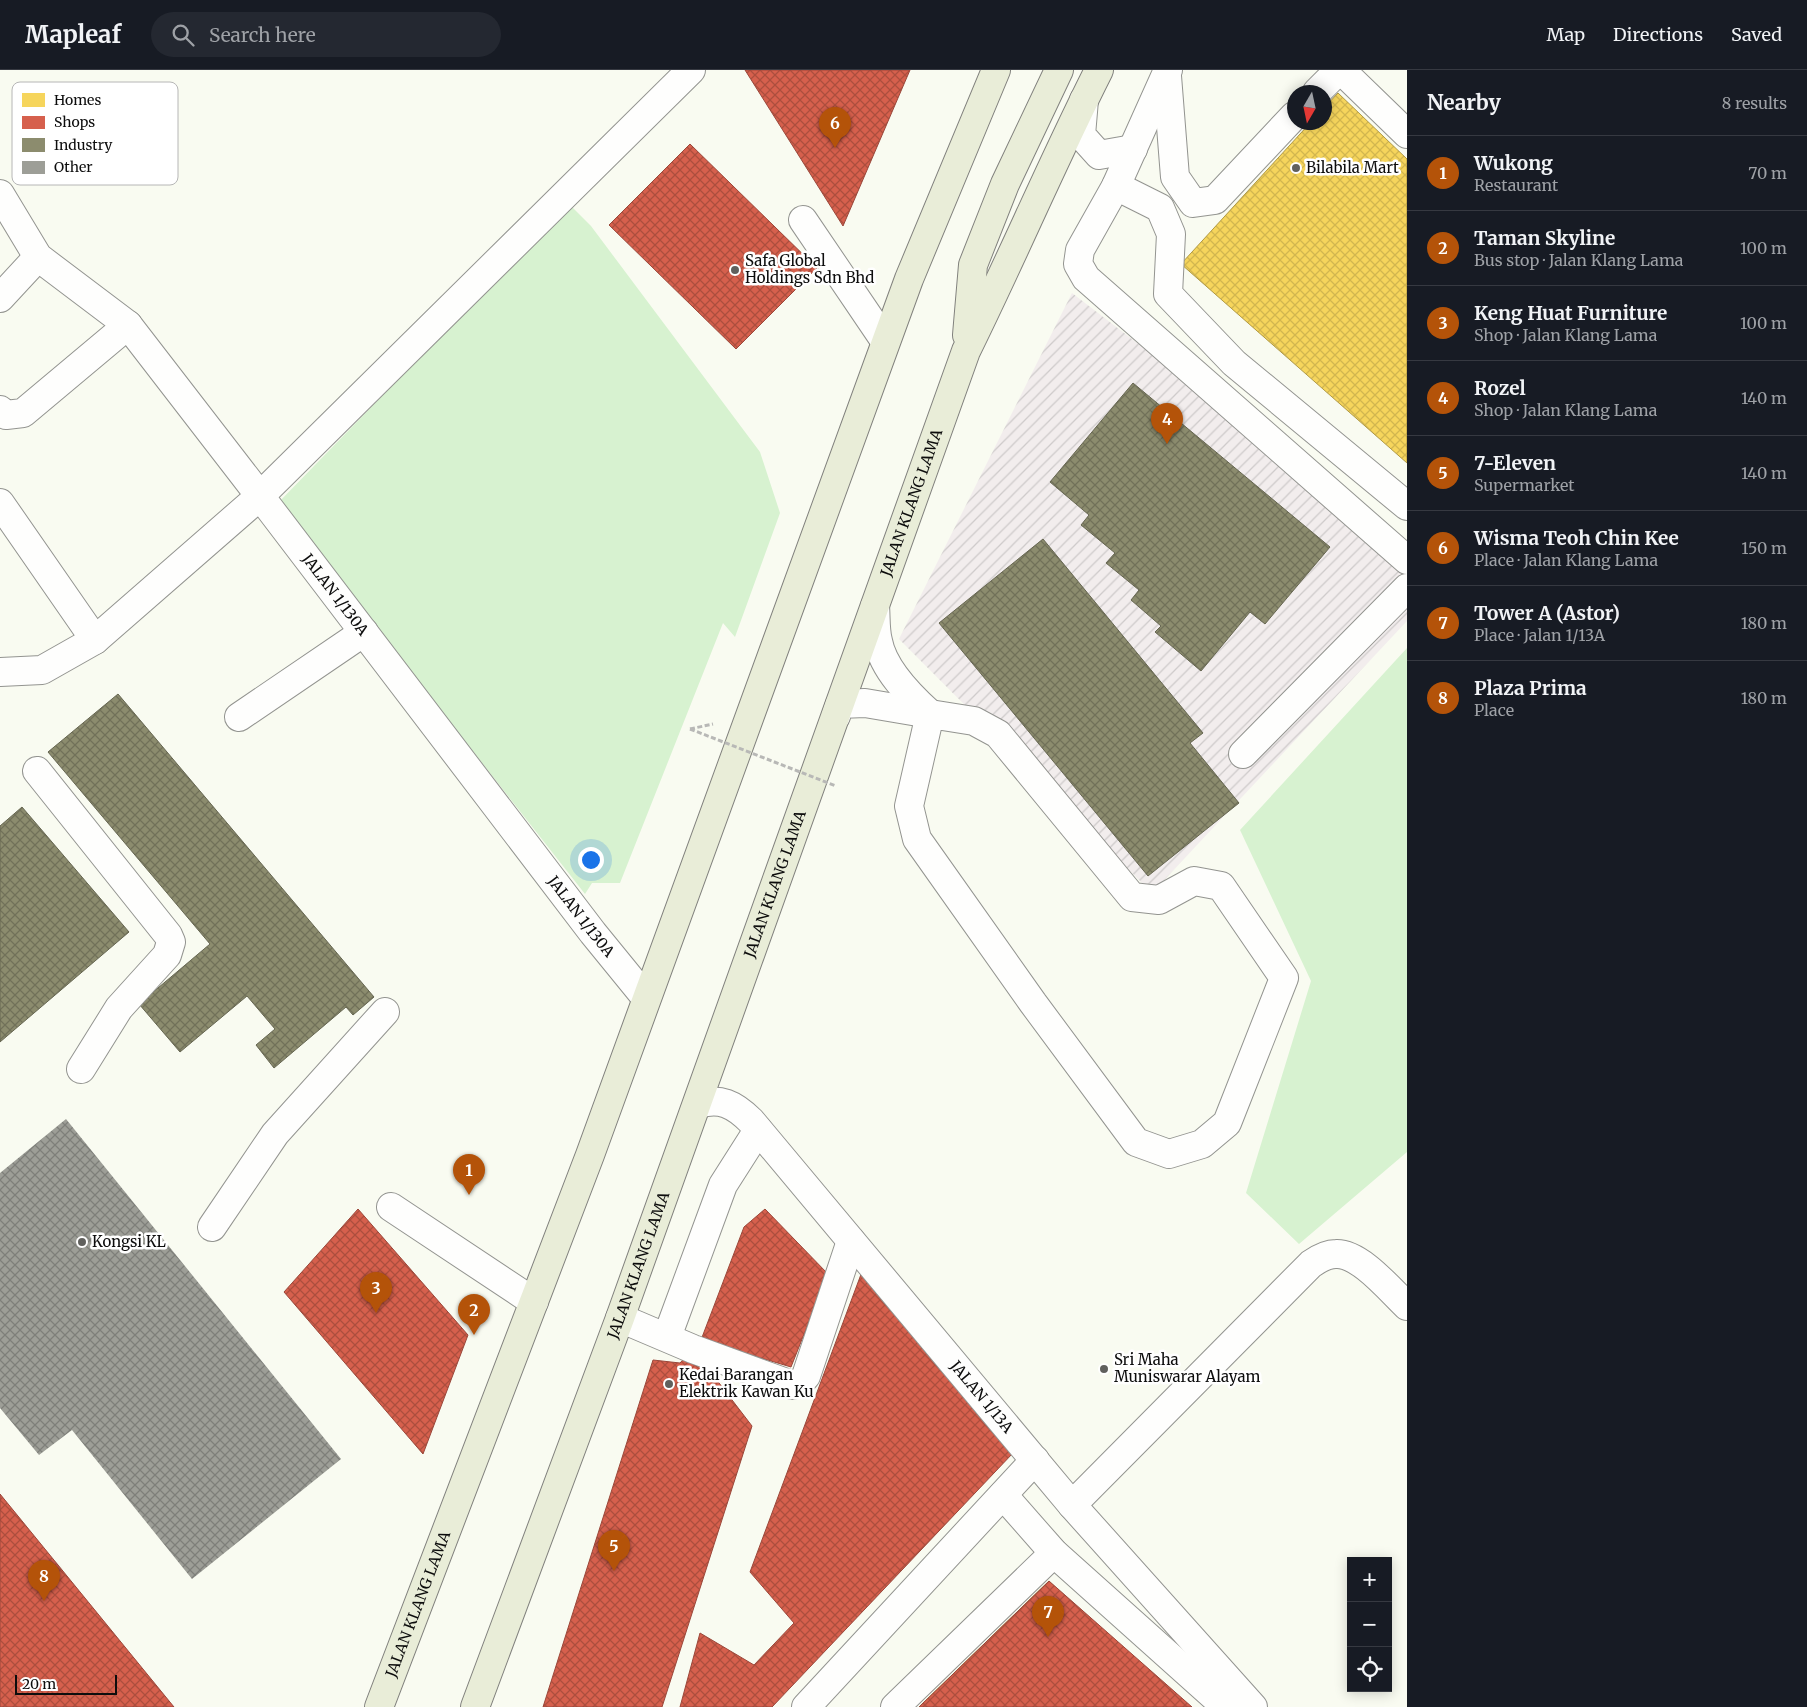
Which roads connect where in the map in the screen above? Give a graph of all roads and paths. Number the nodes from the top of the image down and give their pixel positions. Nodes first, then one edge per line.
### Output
1 (691, 70) edge
2 (996, 70) edge
3 (1059, 70) edge
4 (1099, 70) edge
5 (1340, 70) edge
6 (1167, 71) edge
7 (1324, 85) edge
8 (1084, 100) junction
9 (1287, 123) edge
10 (1407, 134) edge
11 (1133, 149) junction
12 (1116, 186) junction
13 (0, 194) edge
14 (1193, 203) junction
15 (804, 220) dead end
16 (1171, 234) junction
17 (38, 257) junction
18 (0, 298) edge
19 (128, 325) junction
20 (885, 341) junction
21 (966, 351) junction
22 (0, 410) edge
23 (260, 496) junction
24 (0, 503) edge
25 (1407, 506) edge
26 (1407, 560) edge
27 (1407, 588) edge
28 (875, 606) junction
29 (364, 632) junction
30 (95, 640) junction
31 (0, 672) edge
32 (930, 714) junction
33 (836, 716) junction
34 (238, 717) dead end
35 (690, 729) dead end
36 (1243, 754) dead end
37 (37, 771) dead end
38 (836, 786) dead end
39 (646, 998) junction
40 (385, 1012) dead end
41 (81, 1069) dead end
42 (697, 1105) junction
43 (758, 1130) junction
44 (391, 1207) dead end
45 (212, 1227) dead end
46 (851, 1240) junction
47 (534, 1302) junction
48 (1407, 1306) edge
49 (620, 1318) junction
50 (667, 1336) junction
51 (1036, 1460) junction
52 (1002, 1495) junction
53 (1072, 1505) junction
54 (1054, 1553) junction
55 (379, 1707) edge
56 (475, 1707) edge
57 (806, 1707) edge
58 (895, 1707) edge
59 (1226, 1707) edge
60 (1253, 1707) edge

1 - 23 street
2 - 20 main road, JALAN KLANG LAMA
3 - 21 main road
4 - 8 main road, JALAN KLANG LAMA
5 - 7 street
5 - 10 street
6 - 11 street
6 - 14 street
8 - 11 street
8 - 21 main road, JALAN KLANG LAMA
9 - 14 street
11 - 12 street
12 - 16 street
12 - 26 street
13 - 17 street
14 - 16 street
15 - 20 street
16 - 25 street
17 - 18 street
17 - 19 street, JALAN 1/130A
19 - 22 street
19 - 23 street, JALAN 1/130A
20 - 39 main road, JALAN KLANG LAMA
21 - 28 main road, JALAN KLANG LAMA
23 - 29 street, JALAN 1/130A
23 - 30 street
24 - 30 street
27 - 36 street
28 - 32 street
28 - 33 main road, JALAN KLANG LAMA
29 - 34 street
29 - 39 street, JALAN 1/130A
30 - 31 street
32 - 32 street
32 - 33 street
33 - 42 main road, JALAN KLANG LAMA
35 - 38 path, bridge
37 - 41 street
39 - 47 main road, JALAN KLANG LAMA
40 - 45 street
42 - 43 street, JALAN 1/13A
42 - 49 main road, JALAN KLANG LAMA
43 - 46 street, JALAN 1/13A
43 - 50 street
44 - 47 street
46 - 50 street
46 - 51 street, JALAN 1/13A
47 - 55 main road, JALAN KLANG LAMA
48 - 53 street
49 - 50 street
49 - 56 main road, JALAN KLANG LAMA
51 - 52 street
51 - 53 street, JALAN 1/13A
52 - 54 street
52 - 57 street
53 - 60 street, JALAN 1/13A
54 - 58 street
54 - 59 street

